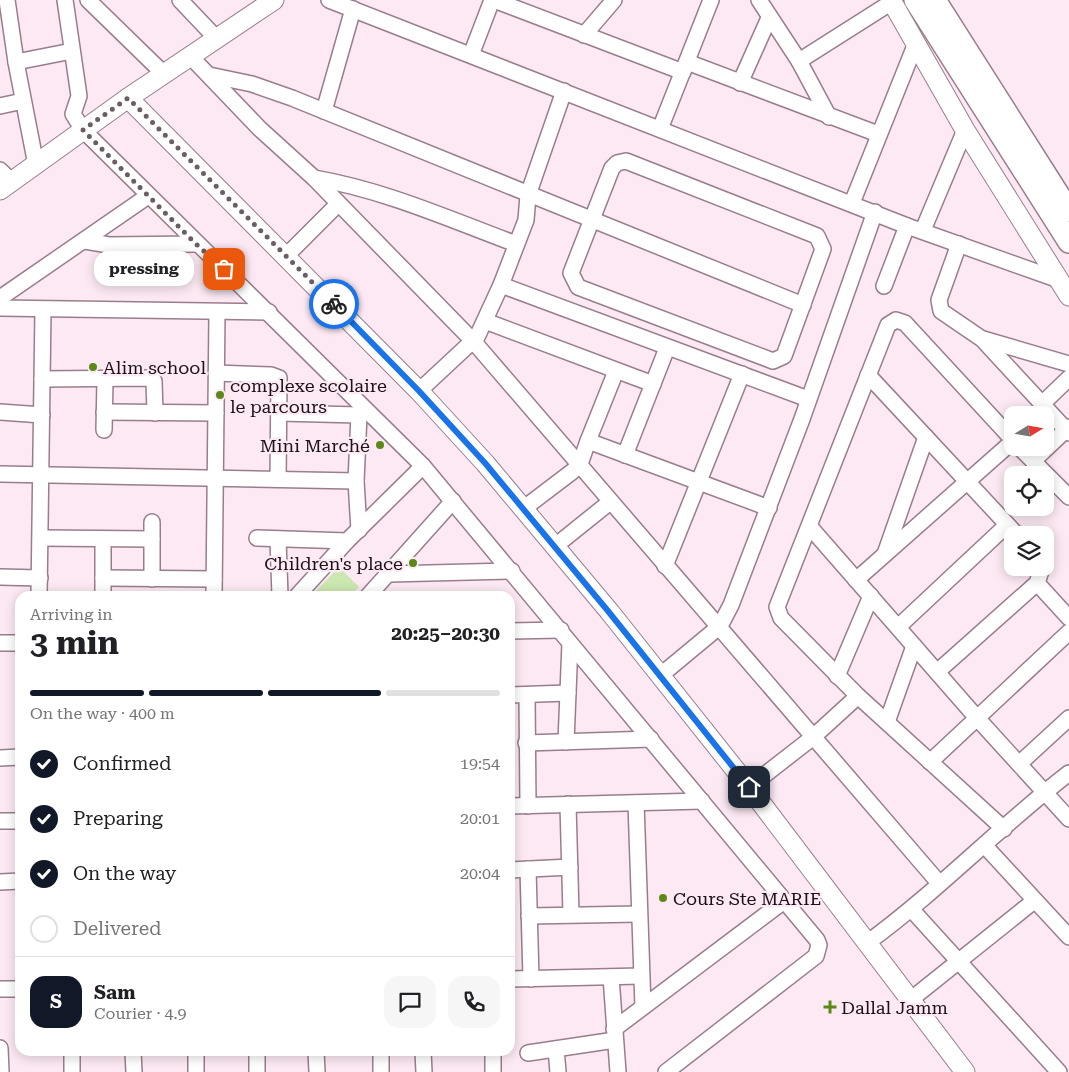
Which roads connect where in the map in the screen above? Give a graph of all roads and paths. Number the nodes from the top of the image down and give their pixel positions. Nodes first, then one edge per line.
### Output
1 (7, 0) edge
2 (65, 0) edge
3 (88, 0) edge
4 (180, 0) edge
5 (274, 0) edge
6 (329, 0) edge
7 (614, 0) edge
8 (711, 0) edge
9 (915, 0) edge
10 (935, 0) edge
11 (499, 1) edge
12 (761, 1) edge
13 (892, 1) edge
14 (353, 10) junction
15 (769, 18) junction
16 (584, 35) junction
17 (217, 39) junction
18 (916, 43) junction
19 (6, 45) edge
20 (72, 51) junction
21 (471, 55) junction
22 (191, 57) junction
23 (798, 61) junction
24 (16, 62) junction
25 (685, 67) junction
26 (164, 74) junction
27 (210, 75) junction
28 (740, 83) junction
29 (564, 91) junction
30 (128, 98) junction
31 (23, 101) junction
32 (0, 106) edge
33 (324, 111) junction
34 (829, 117) junction
35 (660, 129) junction
36 (83, 130) junction
37 (965, 130) junction
38 (878, 134) junction
39 (36, 165) junction
40 (314, 178) junction
41 (4, 181) edge
42 (528, 195) junction
43 (148, 196) junction
44 (852, 203) junction
45 (338, 204) junction
46 (1069, 211) edge
47 (875, 212) junction
48 (593, 221) junction
49 (907, 226) junction
50 (924, 230) junction
51 (85, 241) junction
52 (1069, 242) edge
53 (196, 244) junction
54 (516, 244) junction
55 (959, 244) junction
56 (286, 256) junction
57 (501, 286) junction
58 (884, 286) dead end
59 (1064, 288) edge
60 (1, 299) edge
61 (802, 305) junction
62 (43, 310) junction
63 (217, 312) junction
64 (269, 312) junction
65 (485, 321) junction
66 (982, 339) junction
67 (474, 342) junction
68 (667, 348) junction
69 (1069, 364) edge
70 (616, 371) junction
71 (216, 373) junction
72 (742, 374) junction
73 (868, 375) junction
74 (1069, 378) edge
75 (42, 379) junction
76 (105, 380) junction
77 (652, 384) junction
78 (419, 391) junction
79 (808, 399) junction
80 (1042, 404) junction
81 (361, 411) junction
82 (0, 412) edge
83 (104, 412) junction
84 (155, 412) junction
85 (216, 413) junction
86 (280, 413) junction
87 (42, 415) junction
88 (104, 430) dead end
89 (1068, 430) edge
90 (1004, 432) edge
91 (926, 437) junction
92 (588, 441) junction
93 (1004, 448) edge
94 (625, 455) junction
95 (1028, 456) edge
96 (1033, 461) junction
97 (580, 464) junction
98 (423, 466) junction
99 (0, 474) edge
100 (41, 474) junction
101 (215, 478) junction
102 (278, 479) junction
103 (356, 481) junction
104 (698, 481) junction
105 (968, 482) junction
106 (1069, 498) edge
107 (453, 501) junction
108 (610, 502) junction
109 (769, 508) junction
110 (523, 509) junction
111 (152, 522) dead end
112 (1008, 526) edge
113 (810, 527) junction
114 (359, 530) junction
115 (1004, 537) edge
116 (41, 538) junction
117 (257, 538) dead end
118 (103, 539) junction
119 (152, 539) junction
120 (278, 540) junction
121 (348, 541) junction
122 (554, 547) junction
123 (884, 556) junction
124 (665, 566) junction
125 (512, 572) junction
126 (389, 574) junction
127 (1039, 576) edge
128 (0, 577) edge
129 (40, 578) junction
130 (103, 578) junction
131 (152, 579) junction
132 (214, 579) junction
133 (856, 580) junction
134 (1036, 583) junction
135 (39, 591) edge
136 (103, 591) edge
137 (214, 591) edge
138 (280, 591) edge
139 (302, 591) edge
140 (373, 591) edge
141 (871, 596) junction
142 (1069, 618) edge
143 (720, 626) junction
144 (898, 627) junction
145 (561, 630) junction
146 (515, 632) edge
147 (1069, 632) edge
148 (0, 643) edge
149 (15, 643) edge
150 (570, 643) junction
151 (914, 646) junction
152 (937, 672) junction
153 (661, 675) junction
154 (837, 676) junction
155 (568, 693) junction
156 (515, 695) edge
157 (527, 695) junction
158 (858, 696) junction
159 (977, 718) junction
160 (1069, 718) edge
161 (887, 722) junction
162 (812, 738) junction
163 (651, 739) junction
164 (566, 742) junction
165 (526, 743) junction
166 (0, 758) edge
167 (15, 758) edge
168 (930, 762) junction
169 (1019, 764) junction
170 (1069, 773) edge
171 (749, 787) junction
172 (1044, 792) junction
173 (702, 801) junction
174 (636, 803) junction
175 (568, 804) junction
176 (515, 806) edge
177 (528, 806) junction
178 (1069, 819) edge
179 (0, 821) edge
180 (15, 821) edge
181 (1004, 829) junction
182 (985, 846) junction
183 (570, 867) junction
184 (528, 869) junction
185 (515, 870) edge
186 (15, 881) edge
187 (0, 882) edge
188 (940, 883) junction
189 (1034, 900) junction
190 (784, 901) junction
191 (912, 910) junction
192 (571, 914) junction
193 (639, 914) junction
194 (529, 916) junction
195 (1069, 938) edge
196 (867, 943) junction
197 (957, 961) junction
198 (641, 976) junction
199 (610, 977) junction
200 (515, 979) edge
201 (531, 979) junction
202 (0, 989) edge
203 (15, 989) edge
204 (909, 1001) junction
205 (643, 1007) junction
206 (615, 1035) junction
207 (0, 1048) edge
208 (556, 1049) junction
209 (528, 1053) dead end
210 (72, 1056) edge
211 (132, 1056) edge
212 (196, 1056) edge
213 (257, 1056) edge
214 (316, 1056) edge
215 (381, 1056) edge
216 (423, 1056) edge
217 (493, 1056) edge
218 (0, 1072) edge
219 (72, 1072) edge
220 (134, 1072) edge
221 (196, 1072) edge
222 (257, 1072) edge
223 (317, 1072) edge
224 (381, 1072) edge
225 (424, 1072) edge
226 (493, 1072) edge
227 (558, 1072) edge
228 (618, 1072) edge
229 (666, 1072) edge
230 (965, 1072) edge
231 (1058, 1072) edge

1 - 19 street
2 - 20 street
3 - 26 street
4 - 17 street
5 - 17 main road
6 - 14 street
7 - 16 street
8 - 25 street
9 - 52 highway
10 - 46 highway
11 - 16 street
11 - 21 street
12 - 15 street
13 - 18 main road
13 - 23 street
14 - 21 street
14 - 33 street
15 - 23 street
15 - 28 street
16 - 25 street
17 - 22 main road
18 - 37 main road
18 - 38 street
19 - 24 street
20 - 24 street
20 - 36 street
21 - 29 street
22 - 26 main road
22 - 27 street
23 - 34 street
24 - 31 street
25 - 28 street
25 - 35 street
26 - 30 main road
27 - 33 street
27 - 40 street
28 - 34 street
29 - 35 street
29 - 42 street
30 - 36 main road
30 - 56 main road
31 - 32 street
31 - 39 street
33 - 42 street
34 - 38 street
35 - 44 street
36 - 39 main road
36 - 43 street
37 - 50 street
37 - 59 main road
38 - 44 street
39 - 41 main road
40 - 45 street
40 - 54 street
42 - 48 street
42 - 54 street
43 - 51 street
43 - 53 street
44 - 47 street
45 - 56 street
45 - 67 street
47 - 49 street
47 - 79 street
48 - 61 street
48 - 61 street
48 - 61 street
49 - 50 street
49 - 58 street
50 - 55 street
51 - 53 street
51 - 60 street
53 - 64 street
54 - 57 street
55 - 59 street
55 - 66 street
56 - 78 main road
57 - 65 street
57 - 68 street
60 - 62 street
62 - 63 street
62 - 75 street
63 - 64 street
63 - 71 street
64 - 81 street
65 - 67 street
65 - 70 street
66 - 69 street
66 - 80 street
67 - 78 street
67 - 97 street
68 - 72 street
68 - 77 street
70 - 77 street
70 - 92 street
71 - 85 street
71 - 86 street
72 - 79 street
72 - 104 street
73 - 90 street
73 - 91 street
73 - 113 street
74 - 80 street
75 - 76 street
75 - 87 street
76 - 83 street
76 - 84 street
77 - 94 street
78 - 110 main road
79 - 109 street
80 - 89 street
81 - 86 street
81 - 98 street
81 - 103 street
82 - 87 street
83 - 84 street
83 - 88 street
84 - 85 street
85 - 101 street
86 - 102 street
87 - 100 street
89 - 96 street
91 - 105 street
91 - 123 street
92 - 94 street
92 - 97 street
93 - 105 street
94 - 104 street
95 - 96 street
96 - 106 street
97 - 108 street
97 - 110 street
98 - 107 street
98 - 114 street
99 - 100 street
100 - 101 street
100 - 116 street
101 - 102 street
101 - 132 street
102 - 103 street
103 - 114 street
104 - 109 street
104 - 124 street
105 - 112 street
105 - 123 street
107 - 125 street
107 - 126 street
108 - 122 street
108 - 124 street
109 - 143 street
110 - 122 main road
111 - 119 street
113 - 133 street
113 - 154 street
114 - 121 street
115 - 144 street
116 - 118 street
116 - 129 street
117 - 120 street
118 - 119 street
118 - 130 street
119 - 131 street
120 - 121 street
120 - 138 street
121 - 139 street
122 - 153 main road
123 - 133 street
124 - 143 street
125 - 126 street
125 - 145 street
126 - 140 street
127 - 134 street
128 - 129 street
129 - 135 street
130 - 131 street
130 - 136 street
131 - 132 street
132 - 137 street
133 - 141 street
134 - 142 street
134 - 152 street
141 - 144 street
141 - 154 street
143 - 153 street
143 - 162 street
144 - 151 street
145 - 146 street
145 - 150 street
147 - 159 street
148 - 149 street
150 - 155 street
150 - 163 street
151 - 152 street
151 - 161 street
152 - 159 street
153 - 171 main road
154 - 158 street
155 - 157 street
155 - 164 street
156 - 157 street
157 - 165 street
158 - 161 street
158 - 162 street
159 - 168 street
159 - 169 street
160 - 169 street
161 - 168 street
162 - 171 street
162 - 188 street
163 - 164 street
163 - 173 street
164 - 165 street
165 - 177 street
166 - 167 street
168 - 181 street
169 - 172 street
170 - 172 street
171 - 196 main road
172 - 178 street
172 - 181 street
173 - 174 street
173 - 190 street
174 - 175 street
174 - 193 street
175 - 177 street
175 - 183 street
176 - 177 street
179 - 180 street
181 - 182 street
182 - 188 street
182 - 189 street
183 - 184 street
183 - 192 street
184 - 185 street
184 - 194 street
186 - 187 street
188 - 191 street
189 - 195 street
189 - 197 street
190 - 205 street
190 - 229 street
191 - 196 street
191 - 197 street
192 - 193 street
192 - 194 street
193 - 198 street
194 - 201 street
196 - 204 main road
197 - 204 street
197 - 231 street
198 - 199 street
198 - 205 street
199 - 201 street
199 - 206 street
200 - 201 street
202 - 203 street
204 - 230 main road
205 - 206 street
206 - 208 street
206 - 228 street
207 - 218 street
208 - 209 street
208 - 227 street
210 - 219 street
211 - 220 street
212 - 221 street
213 - 222 street
214 - 223 street
215 - 224 street
216 - 225 street
217 - 226 street

